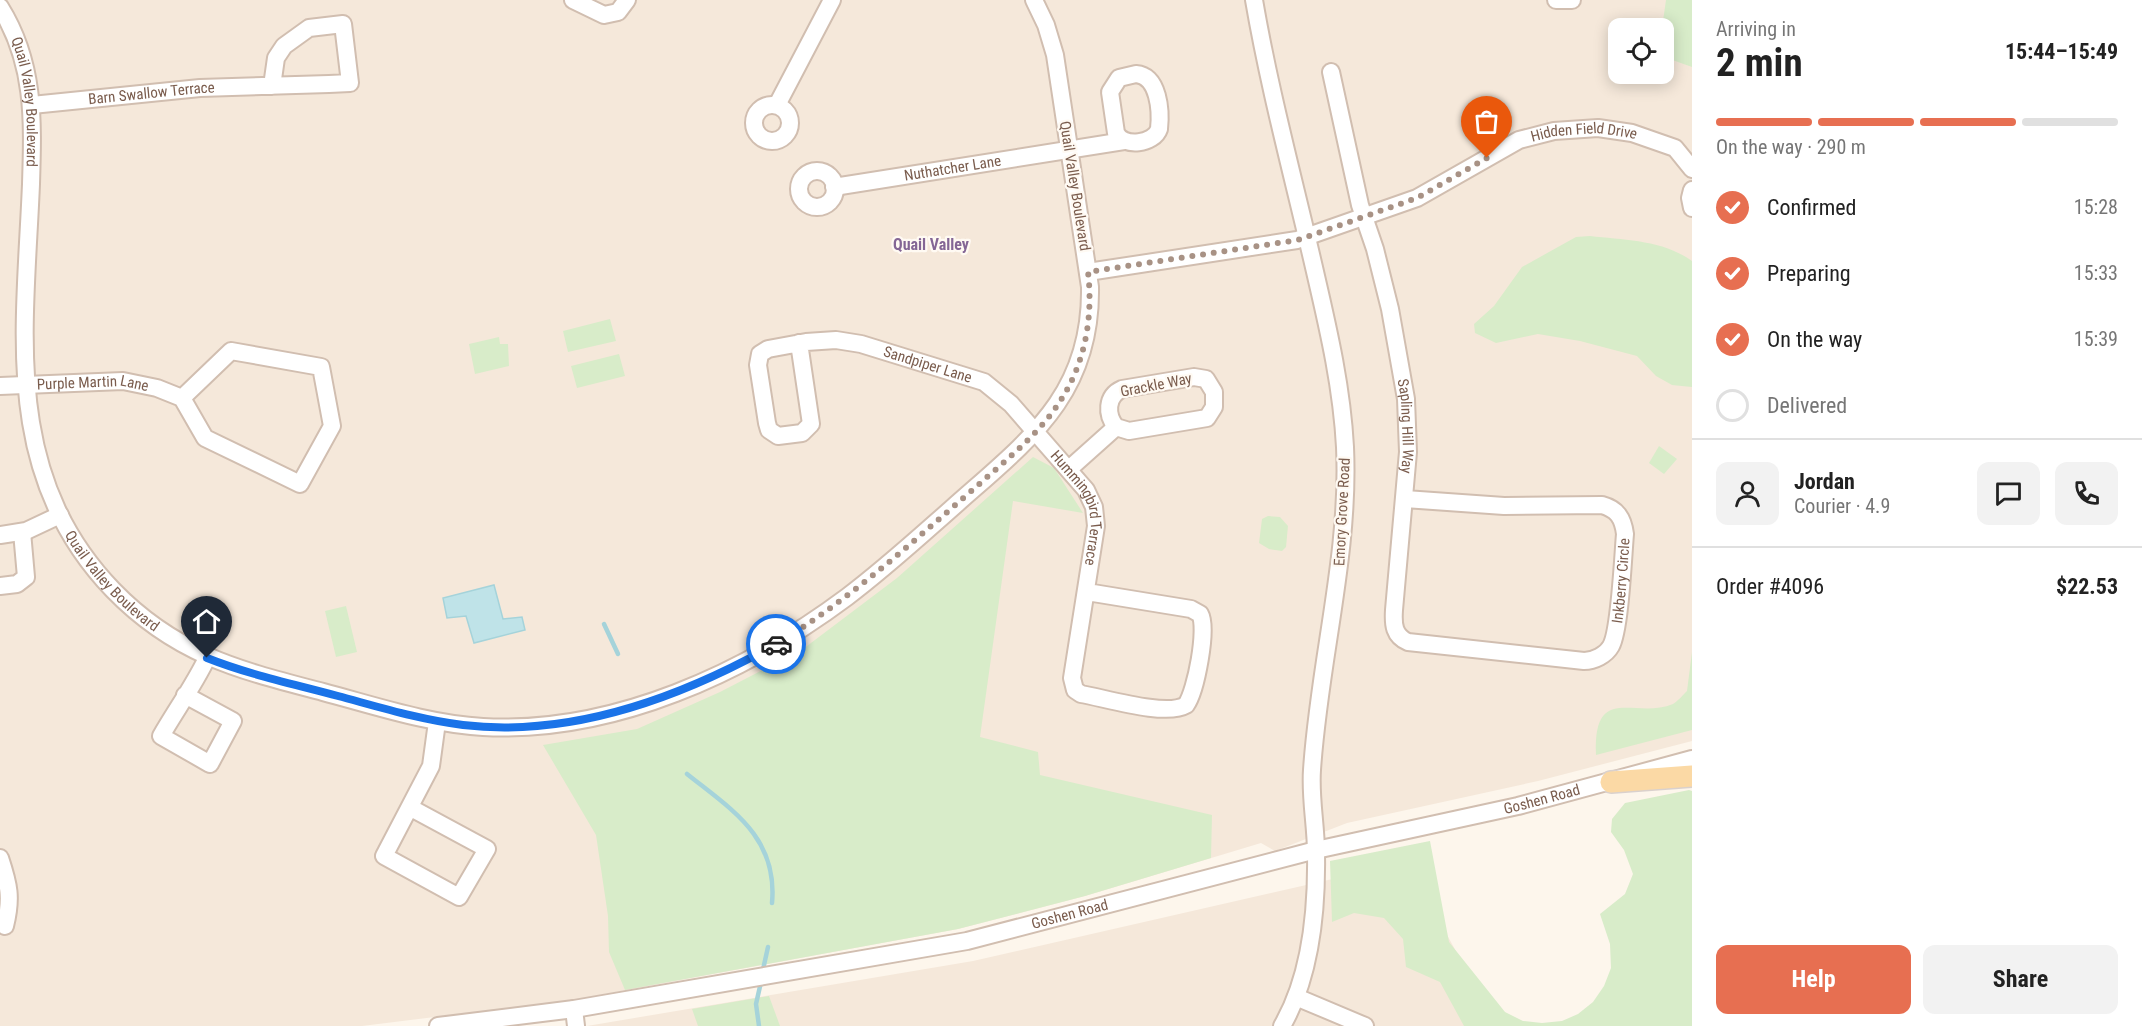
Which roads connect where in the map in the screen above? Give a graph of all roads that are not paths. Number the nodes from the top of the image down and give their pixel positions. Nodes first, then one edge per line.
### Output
1 (573, 0) edge
2 (627, 0) edge
3 (832, 0) edge
4 (1034, 0) edge
5 (1254, 0) edge
6 (1556, 0) edge
7 (1572, 0) edge
8 (0, 7) edge
9 (1331, 72) dead end
10 (272, 86) junction
11 (32, 105) junction
12 (777, 105) dead end
13 (1124, 141) dead end
14 (1070, 151) junction
15 (1692, 169) edge
16 (834, 187) dead end
17 (1692, 190) edge
18 (1692, 208) edge
19 (1364, 218) junction
20 (1307, 237) junction
21 (1088, 272) junction
22 (799, 343) junction
23 (0, 386) edge
24 (26, 386) junction
25 (182, 398) junction
26 (1116, 427) junction
27 (1035, 432) junction
28 (1069, 469) junction
29 (1405, 499) junction
30 (60, 515) junction
31 (22, 532) junction
32 (0, 535) edge
33 (0, 586) edge
34 (1087, 592) junction
35 (1399, 636) joint
36 (207, 658) junction
37 (185, 695) dead end
38 (438, 722) junction
39 (1692, 759) edge
40 (1692, 776) edge
41 (1611, 783) junction
42 (411, 808) junction
43 (1316, 850) junction
44 (0, 858) edge
45 (5, 926) dead end
46 (1296, 997) junction
47 (575, 1018) edge
48 (438, 1026) edge
49 (1282, 1026) edge
50 (1365, 1026) edge

1 - 2 street
3 - 12 street
4 - 14 street, Quail Valley Boulevard
5 - 20 street, Emory Grove Road
6 - 7 street
8 - 11 street, Quail Valley Boulevard
9 - 19 street
10 - 10 street, Barn Swallow Terrace
10 - 11 street, Barn Swallow Terrace
11 - 24 street, Quail Valley Boulevard
13 - 14 street, Nuthatcher Lane
14 - 16 street, Nuthatcher Lane
14 - 21 street, Quail Valley Boulevard
15 - 19 street, Hidden Field Drive
17 - 18 street
19 - 20 street, Hidden Field Drive
19 - 29 street, Sapling Hill Way
20 - 21 street, Hidden Field Drive
20 - 43 street, Emory Grove Road
21 - 27 street, Quail Valley Boulevard
22 - 22 street, Sandpiper Lane
22 - 27 street, Sandpiper Lane
23 - 24 street, Purple Martin Lane
24 - 25 street, Purple Martin Lane
24 - 30 street, Quail Valley Boulevard
25 - 25 street
26 - 26 street, Grackle Way
26 - 28 street
27 - 28 street, Hummingbird Terrace
27 - 38 street, Quail Valley Boulevard
28 - 34 street, Hummingbird Terrace
29 - 35 street, Sapling Hill Way
29 - 35 street, Inkberry Circle
30 - 31 street
30 - 36 street, Quail Valley Boulevard
31 - 32 street
31 - 33 street
34 - 34 street, Hummingbird Terrace
36 - 37 street
36 - 38 street, Quail Valley Boulevard
38 - 42 street
39 - 41 street, Goshen Road
40 - 41 main road
41 - 43 street, Goshen Road
42 - 42 street
43 - 46 street, Emory Grove Road
43 - 47 street, Goshen Road
44 - 45 street
46 - 49 street, Emory Grove Road
46 - 50 street
47 - 48 street, Goshen Road

